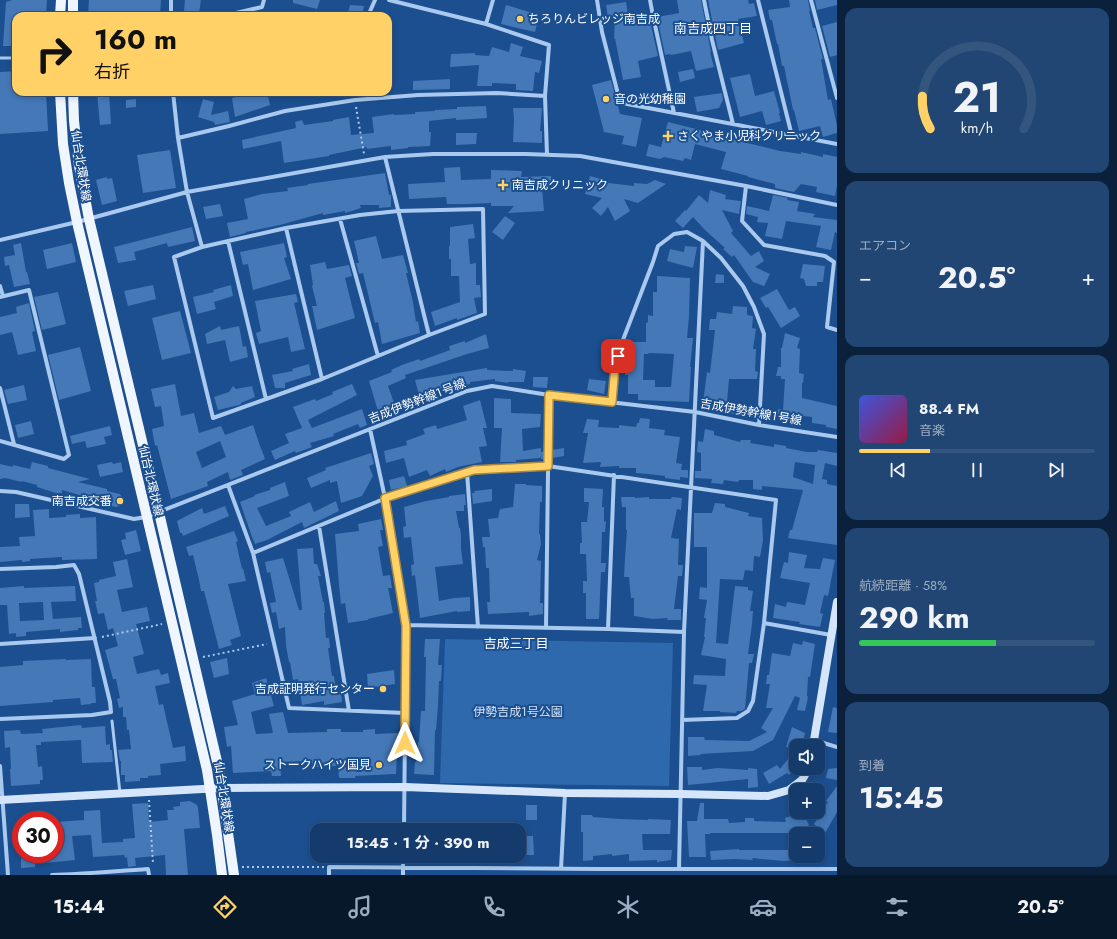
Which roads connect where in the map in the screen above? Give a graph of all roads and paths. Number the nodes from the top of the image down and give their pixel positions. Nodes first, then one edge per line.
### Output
1 (62, 0) edge
2 (73, 0) edge
3 (171, 0) edge
4 (264, 0) edge
5 (375, 0) edge
6 (389, 0) edge
7 (493, 0) edge
8 (597, 0) edge
9 (650, 0) edge
10 (704, 0) edge
11 (758, 0) edge
12 (811, 0) edge
13 (60, 12) edge
14 (73, 12) edge
15 (170, 12) edge
16 (241, 12) edge
17 (370, 12) edge
18 (486, 24) junction
19 (0, 58) edge
20 (12, 58) edge
21 (60, 96) edge
22 (73, 96) edge
23 (173, 96) edge
24 (545, 96) junction
25 (837, 98) edge
26 (355, 100) junction
27 (674, 113) junction
28 (734, 124) junction
29 (792, 136) junction
30 (178, 138) junction
31 (837, 144) edge
32 (547, 154) junction
33 (385, 157) junction
34 (365, 161) junction
35 (746, 186) junction
36 (187, 192) junction
37 (837, 205) edge
38 (398, 211) junction
39 (89, 219) junction
40 (340, 219) junction
41 (77, 222) junction
42 (286, 228) junction
43 (0, 240) edge
44 (228, 241) junction
45 (703, 241) junction
46 (202, 247) junction
47 (0, 286) edge
48 (1, 296) edge
49 (837, 330) edge
50 (430, 335) junction
51 (378, 356) junction
52 (322, 379) junction
53 (0, 388) edge
54 (549, 395) junction
55 (266, 399) junction
56 (612, 402) junction
57 (695, 412) junction
58 (759, 426) junction
59 (370, 429) junction
60 (837, 437) edge
61 (0, 441) edge
62 (14, 444) junction
63 (548, 466) junction
64 (467, 472) junction
65 (614, 475) junction
66 (228, 485) junction
67 (692, 487) junction
68 (0, 491) edge
69 (385, 498) junction
70 (159, 513) junction
71 (146, 517) junction
72 (319, 526) junction
73 (254, 553) junction
74 (0, 569) edge
75 (837, 602) edge
76 (764, 623) junction
77 (164, 624) dead end
78 (406, 626) junction
79 (478, 627) junction
80 (546, 628) junction
81 (608, 629) junction
82 (684, 632) junction
83 (831, 635) junction
84 (95, 638) junction
85 (274, 643) junction
86 (0, 644) edge
87 (200, 658) dead end
88 (349, 711) junction
89 (405, 713) junction
90 (0, 719) edge
91 (682, 720) junction
92 (112, 721) dead end
93 (814, 739) edge
94 (825, 745) edge
95 (837, 747) edge
96 (0, 766) edge
97 (805, 775) edge
98 (405, 787) junction
99 (210, 788) junction
100 (222, 788) junction
101 (120, 793) junction
102 (565, 793) junction
103 (681, 794) junction
104 (148, 798) dead end
105 (1, 800) edge
106 (404, 823) edge
107 (403, 863) edge
108 (242, 867) dead end
109 (329, 867) junction
110 (403, 868) junction
111 (148, 869) junction
112 (561, 869) junction
113 (597, 869) junction
114 (679, 869) junction
115 (837, 869) edge
116 (8, 875) edge
117 (52, 875) edge
118 (78, 875) edge
119 (149, 875) edge
120 (222, 875) edge
121 (234, 875) edge
122 (329, 875) edge
123 (403, 875) edge
124 (597, 875) edge

1 - 13 main road
2 - 14 main road
3 - 15 street
4 - 16 street
5 - 17 street
6 - 18 street
7 - 18 street
8 - 27 street
9 - 27 street
10 - 28 street
11 - 29 street
12 - 25 street
18 - 24 street
19 - 20 lane
21 - 41 main road, 仙台北環状線
22 - 39 main road, 仙台北環状線
23 - 30 street
24 - 26 street
24 - 32 street
26 - 30 street
26 - 34 path
27 - 28 street
28 - 29 street
29 - 31 street
30 - 36 street
32 - 33 street
32 - 35 street
33 - 34 street
33 - 38 street
34 - 36 street
35 - 37 street
35 - 49 street
36 - 39 street
36 - 46 street
38 - 40 street
38 - 50 street
38 - 50 street
39 - 41 street
39 - 70 main road, 仙台北環状線
40 - 42 street
40 - 51 street
41 - 43 street
41 - 71 main road, 仙台北環状線
42 - 44 street
42 - 52 street
44 - 46 street
44 - 55 street
45 - 56 street
45 - 57 street
45 - 58 street
46 - 55 street
47 - 48 street
48 - 62 street
50 - 51 street
51 - 52 street
52 - 55 street
53 - 62 street
54 - 56 street, 吉成伊勢幹線１号線
54 - 59 street, 吉成伊勢幹線１号線
54 - 63 street
56 - 57 street, 吉成伊勢幹線１号線
57 - 58 street, 吉成伊勢幹線１号線
57 - 67 street
58 - 60 street, 吉成伊勢幹線１号線
59 - 66 street, 吉成伊勢幹線１号線
59 - 69 street
61 - 62 street
63 - 64 street
63 - 65 street
63 - 80 street
64 - 69 street
64 - 79 street
65 - 67 street
65 - 81 street
66 - 70 street, 吉成伊勢幹線１号線
66 - 73 street
67 - 76 street
67 - 82 street
68 - 71 street, 吉成伊勢幹線１号線
69 - 72 street
69 - 78 street
70 - 71 street, 吉成伊勢幹線１号線
70 - 100 main road, 仙台北環状線
71 - 99 main road, 仙台北環状線
72 - 73 street
72 - 88 street
73 - 85 street
74 - 84 street
75 - 83 street
76 - 83 street
76 - 91 street
77 - 84 path
78 - 79 street
78 - 89 street
79 - 80 street
80 - 81 street
81 - 82 street
82 - 91 street
83 - 93 street
84 - 86 street
84 - 90 street
85 - 87 path
85 - 88 street
88 - 89 street
89 - 98 street
91 - 103 street
92 - 101 lane
94 - 95 street
96 - 105 street
97 - 103 street
98 - 100 street
98 - 102 street
98 - 106 street
99 - 100 street
99 - 101 street
99 - 120 main road, 仙台北環状線
100 - 121 main road, 仙台北環状線
101 - 105 street
102 - 103 street
102 - 112 street
103 - 114 street
104 - 111 path
105 - 116 street
107 - 110 street
108 - 109 path
109 - 110 street
109 - 122 street
110 - 112 street
110 - 123 street
111 - 118 street
111 - 119 street
112 - 113 street
113 - 114 street
113 - 124 street
114 - 115 street
117 - 118 street

